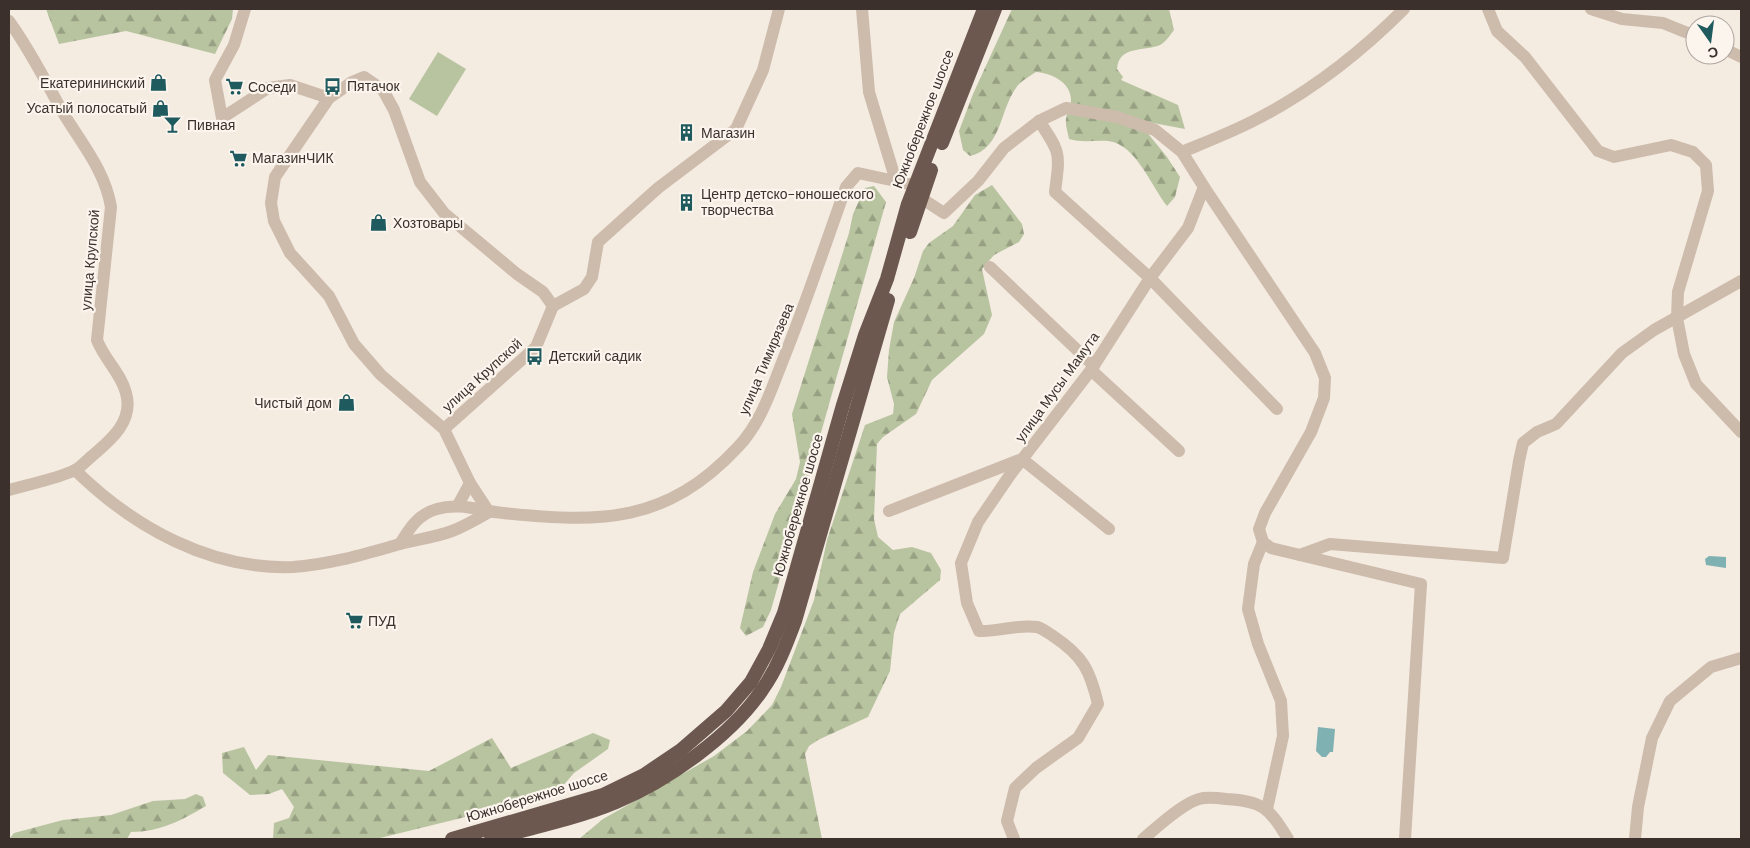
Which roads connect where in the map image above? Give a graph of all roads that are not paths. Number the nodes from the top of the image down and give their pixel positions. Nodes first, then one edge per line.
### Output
1 (245, 9) edge
2 (779, 9) edge
3 (862, 9) edge
4 (984, 9) edge
5 (995, 9) edge
6 (1404, 9) edge
7 (1488, 9) edge
8 (1591, 9) edge
9 (9, 21) edge
10 (1685, 32) edge
11 (330, 98) junction
12 (1038, 121) junction
13 (1182, 152) junction
14 (921, 171) junction
15 (896, 181) junction
16 (1204, 187) junction
17 (917, 194) junction
18 (990, 267) dead end
19 (1150, 278) junction
20 (1741, 281) edge
21 (554, 306) junction
22 (1677, 318) junction
23 (1092, 368) junction
24 (1277, 409) dead end
25 (444, 429) junction
26 (1741, 432) edge
27 (1179, 451) dead end
28 (1022, 459) junction
29 (75, 470) junction
30 (470, 482) junction
31 (9, 490) edge
32 (458, 505) junction
33 (889, 511) dead end
34 (489, 512) junction
35 (1109, 529) dead end
36 (1263, 542) junction
37 (400, 544) junction
38 (1300, 555) junction
39 (1741, 658) edge
40 (1267, 809) junction
41 (452, 839) edge
42 (491, 839) edge
43 (1014, 839) edge
44 (1143, 839) edge
45 (1288, 839) edge
46 (1405, 839) edge
47 (1635, 839) edge

1 - 11 street
2 - 21 street
3 - 15 street
4 - 14 highway, Южнобережное шоссе
5 - 17 highway, Южнобережное шоссе
6 - 13 street
7 - 22 street
8 - 10 street
9 - 29 street, улица Крупской
11 - 21 street, улица Крупской
11 - 25 street, улица Крупской
12 - 13 street
12 - 17 street
12 - 19 street
13 - 16 street
14 - 15 street
14 - 17 highway, Южнобережное шоссе
15 - 17 street
15 - 17 street
15 - 34 street, улица Тимирязева
16 - 19 street, улица Мусы Мамута
16 - 36 street
17 - 41 highway, Южнобережное шоссе
17 - 42 highway, Южнобережное шоссе
18 - 23 street
19 - 23 street, улица Мусы Мамута
19 - 24 street
20 - 22 street
21 - 25 street, улица Крупской
22 - 26 street
22 - 38 street
23 - 27 street
23 - 28 street, улица Мусы Мамута
25 - 30 street
28 - 33 street
28 - 35 street
28 - 43 street, улица Мусы Мамута
29 - 31 street
29 - 37 street
30 - 32 street
30 - 34 street
32 - 34 street, улица Тимирязева
32 - 37 street, улица Тимирязева
34 - 37 street
36 - 38 street
36 - 40 street
38 - 46 street
39 - 47 street
40 - 44 street
40 - 45 street

